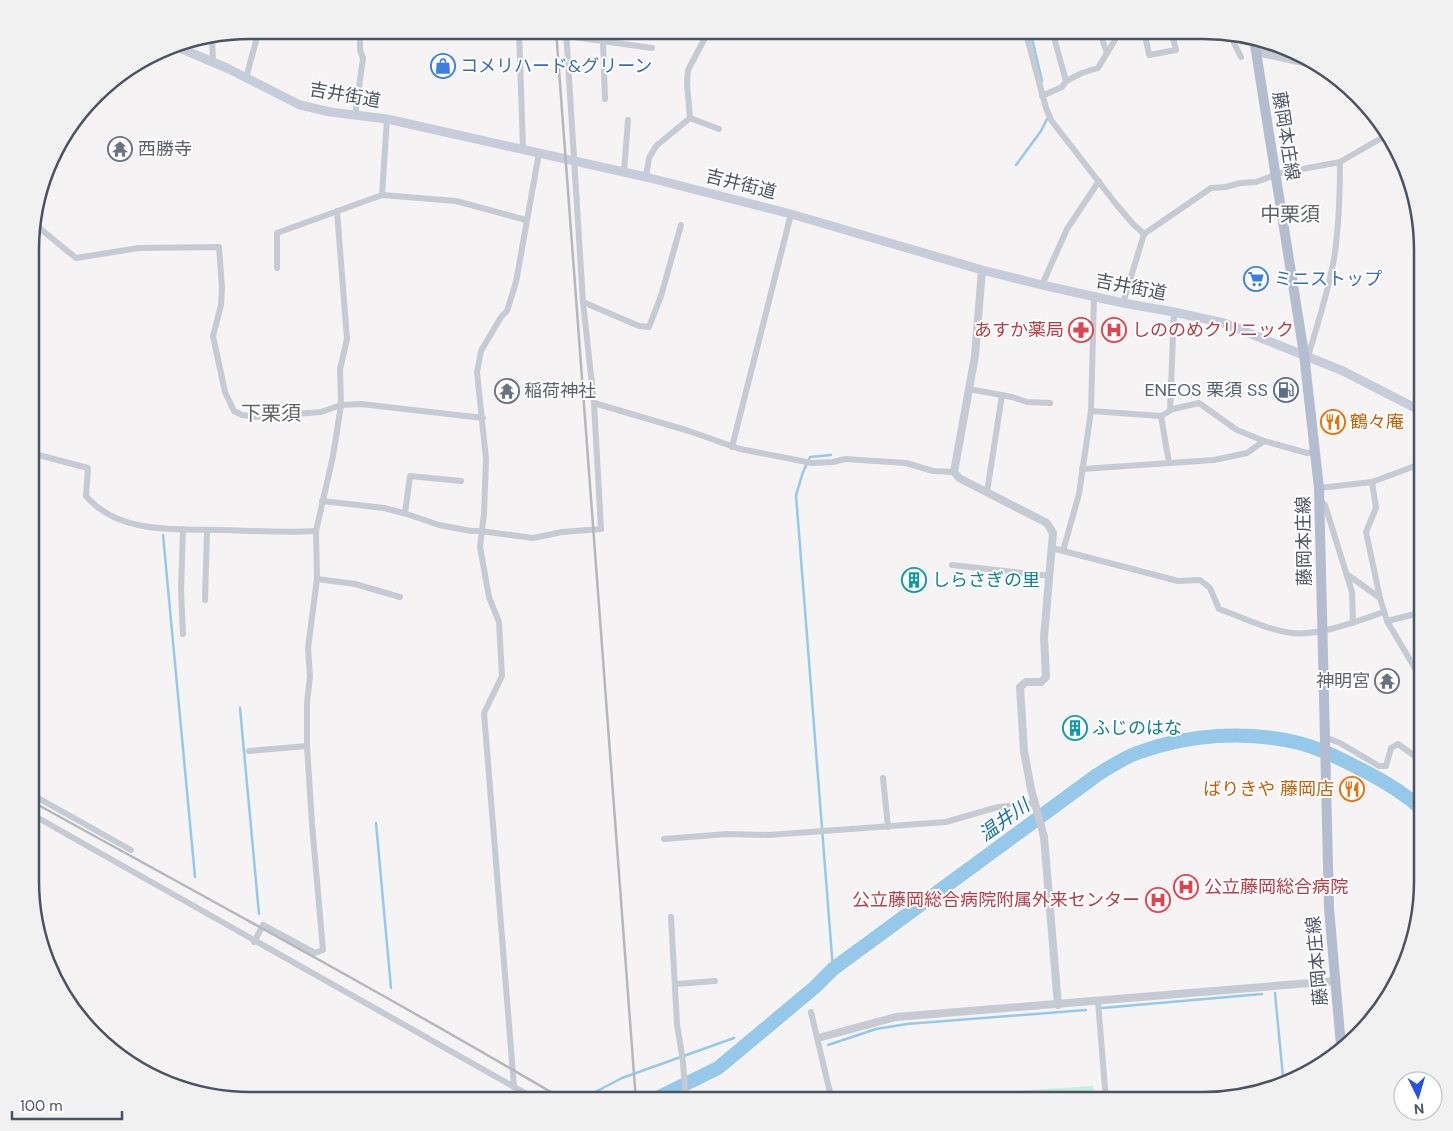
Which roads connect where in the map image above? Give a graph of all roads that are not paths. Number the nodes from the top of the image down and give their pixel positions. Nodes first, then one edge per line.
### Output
1 (257, 39) edge
2 (360, 39) edge
3 (519, 39) edge
4 (566, 39) edge
5 (591, 39) edge
6 (704, 39) edge
7 (1027, 39) edge
8 (1102, 39) edge
9 (1116, 39) edge
10 (1146, 39) edge
11 (1173, 39) edge
12 (1055, 41) dead end
13 (1233, 41) edge
14 (212, 42) edge
15 (604, 42) junction
16 (1255, 45) edge
17 (652, 48) dead end
18 (184, 50) edge
19 (1256, 52) junction
20 (1107, 53) junction
21 (1240, 58) dead end
22 (1299, 61) edge
23 (213, 62) junction
24 (246, 78) junction
25 (1066, 81) junction
26 (1042, 96) junction
27 (605, 99) dead end
28 (355, 116) junction
29 (690, 118) junction
30 (387, 119) junction
31 (628, 120) dead end
32 (719, 129) dead end
33 (1382, 138) edge
34 (523, 149) junction
35 (539, 153) junction
36 (574, 161) junction
37 (1340, 162) junction
38 (624, 172) junction
39 (1276, 174) junction
40 (646, 177) junction
41 (1099, 181) junction
42 (382, 194) junction
43 (337, 211) junction
44 (791, 214) junction
45 (526, 220) junction
46 (682, 225) dead end
47 (40, 229) edge
48 (1144, 234) junction
49 (278, 268) dead end
50 (982, 270) junction
51 (1042, 285) junction
52 (1094, 297) junction
53 (584, 302) junction
54 (1123, 303) junction
55 (1174, 312) junction
56 (1306, 355) junction
57 (969, 389) junction
58 (1002, 395) junction
59 (594, 403) junction
60 (1050, 403) dead end
61 (340, 405) junction
62 (1414, 407) edge
63 (1170, 410) junction
64 (1091, 411) junction
65 (1161, 416) junction
66 (483, 418) junction
67 (1264, 442) junction
68 (732, 447) junction
69 (1316, 452) junction
70 (39, 454) edge
71 (1169, 463) junction
72 (1414, 466) edge
73 (1082, 469) junction
74 (954, 472) junction
75 (461, 481) dead end
76 (1372, 482) junction
77 (987, 492) junction
78 (1319, 494) junction
79 (322, 501) junction
80 (405, 513) junction
81 (183, 529) junction
82 (206, 530) junction
83 (481, 530) junction
84 (316, 531) junction
85 (1052, 548) junction
86 (1063, 551) junction
87 (952, 565) dead end
88 (1348, 575) junction
89 (1050, 576) junction
90 (317, 579) junction
91 (400, 597) dead end
92 (1380, 598) junction
93 (205, 600) dead end
94 (1384, 612) junction
95 (1414, 614) edge
96 (1387, 621) junction
97 (1353, 623) junction
98 (1322, 630) junction
99 (183, 634) dead end
100 (1414, 667) edge
101 (1325, 740) junction
102 (307, 746) junction
103 (249, 751) dead end
104 (1414, 756) edge
105 (883, 778) dead end
106 (39, 798) edge
107 (1036, 803) junction
108 (39, 819) edge
109 (888, 827) junction
110 (664, 839) dead end
111 (131, 850) dead end
112 (671, 917) dead end
113 (254, 942) junction
114 (715, 981) dead end
115 (1335, 981) junction
116 (676, 984) junction
117 (1098, 1001) junction
118 (1058, 1005) junction
119 (811, 1012) dead end
120 (818, 1038) junction
121 (1341, 1041) edge
122 (514, 1087) junction
123 (523, 1092) edge
124 (685, 1092) edge
125 (830, 1092) edge
126 (1105, 1092) edge

1 - 24 street
2 - 28 street
3 - 34 street
4 - 36 street
5 - 15 street
6 - 29 street
7 - 26 street
8 - 20 street
9 - 20 street
10 - 11 street
12 - 25 street
13 - 21 street
14 - 23 street
15 - 17 street
15 - 27 street
16 - 19 main road, 藤岡本庄線
18 - 23 main road, 吉井街道
19 - 22 street
19 - 39 main road, 藤岡本庄線
20 - 25 street
23 - 24 main road, 吉井街道
24 - 28 main road, 吉井街道
25 - 26 street
26 - 41 street
28 - 30 main road, 吉井街道
29 - 32 street
29 - 40 street
30 - 34 main road, 吉井街道
30 - 42 street
31 - 38 street
33 - 37 street
34 - 35 main road, 吉井街道
35 - 36 main road, 吉井街道
35 - 45 street
36 - 38 main road, 吉井街道
36 - 53 street
37 - 39 street
37 - 56 street
38 - 40 main road, 吉井街道
39 - 48 street
39 - 56 main road, 藤岡本庄線
40 - 44 main road, 吉井街道
41 - 48 street
41 - 51 street
42 - 43 street
42 - 45 street
43 - 49 street
43 - 61 street
44 - 50 main road, 吉井街道
44 - 68 street
45 - 66 street
46 - 53 street
47 - 61 street
48 - 54 street
50 - 51 main road, 吉井街道
50 - 57 street
51 - 52 main road, 吉井街道
52 - 54 main road, 吉井街道
52 - 64 street
53 - 59 street
54 - 55 main road, 吉井街道
55 - 56 main road, 吉井街道
55 - 63 street
56 - 62 main road, 吉井街道
56 - 69 main road, 藤岡本庄線
57 - 58 street
57 - 74 street
58 - 60 street
58 - 77 street
59 - 68 street
59 - 83 street
61 - 66 street
61 - 79 street
63 - 65 street
63 - 67 street
64 - 65 street
64 - 73 street
65 - 71 street
66 - 83 street
67 - 69 street
67 - 71 street
68 - 74 street
69 - 78 main road, 藤岡本庄線
70 - 81 street
71 - 73 street
72 - 76 street
73 - 86 street
74 - 77 street
75 - 80 street
76 - 78 street
76 - 92 street
77 - 85 street
78 - 88 street
78 - 98 main road, 藤岡本庄線
79 - 80 street
79 - 84 street
80 - 83 street
81 - 82 street
81 - 99 street
82 - 84 street
82 - 93 street
83 - 122 street
84 - 90 street
85 - 86 street
85 - 89 street
86 - 98 street
87 - 89 street
88 - 92 street
88 - 97 street
89 - 107 street
90 - 91 street
90 - 102 street
92 - 94 street
94 - 96 street
94 - 97 street
95 - 96 street
96 - 100 street
97 - 98 street
98 - 101 main road, 藤岡本庄線
101 - 104 street
101 - 115 main road, 藤岡本庄線
102 - 103 street
102 - 113 street
105 - 109 street
106 - 111 street
107 - 109 street
107 - 118 street
108 - 113 street
109 - 110 street
112 - 116 street
113 - 122 street
114 - 116 street
115 - 117 street
115 - 121 main road, 藤岡本庄線
116 - 124 street
117 - 118 street
117 - 126 street
118 - 120 street
119 - 120 street
120 - 125 street
122 - 123 street

